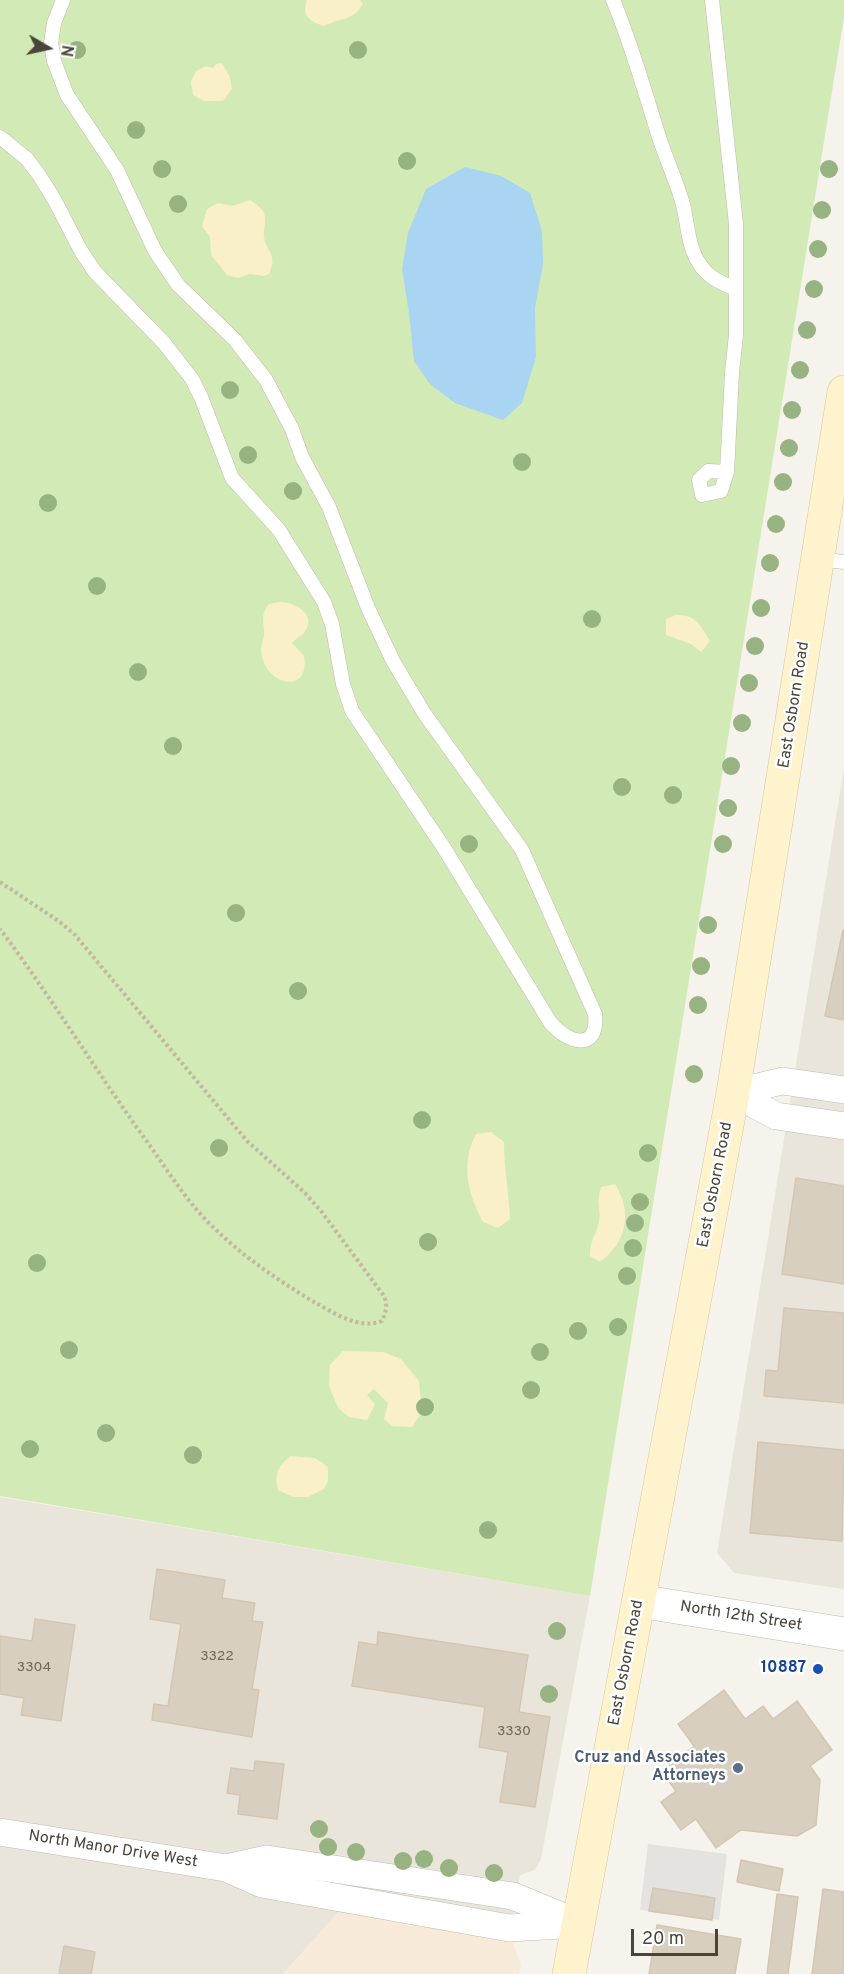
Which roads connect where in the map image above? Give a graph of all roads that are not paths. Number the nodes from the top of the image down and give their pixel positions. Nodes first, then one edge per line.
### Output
1 (63, 0) edge
2 (613, 0) edge
3 (712, 0) edge
4 (0, 137) edge
5 (736, 289) junction
6 (844, 392) edge
7 (727, 472) dead end
8 (831, 560) edge
9 (844, 1090) edge
10 (733, 1093) junction
11 (844, 1126) edge
12 (639, 1601) junction
13 (844, 1634) edge
14 (0, 1832) edge
15 (226, 1868) junction
16 (405, 1881) junction
17 (401, 1910) junction
18 (578, 1923) junction
19 (569, 1974) edge

1 - 4 lane
2 - 5 lane
3 - 5 lane
5 - 7 lane
6 - 8 main road, East Osborn Road
8 - 10 main road, East Osborn Road
9 - 10 street
10 - 11 street
10 - 12 main road, East Osborn Road
12 - 13 street, North 12th Street
12 - 18 main road, East Osborn Road
14 - 15 street, North Manor Drive West
15 - 16 street, North Manor Drive West
15 - 17 street, North Manor Drive West
16 - 17 street
16 - 18 street, North Manor Drive West
17 - 18 street, North Manor Drive West
18 - 19 main road, East Osborn Road

